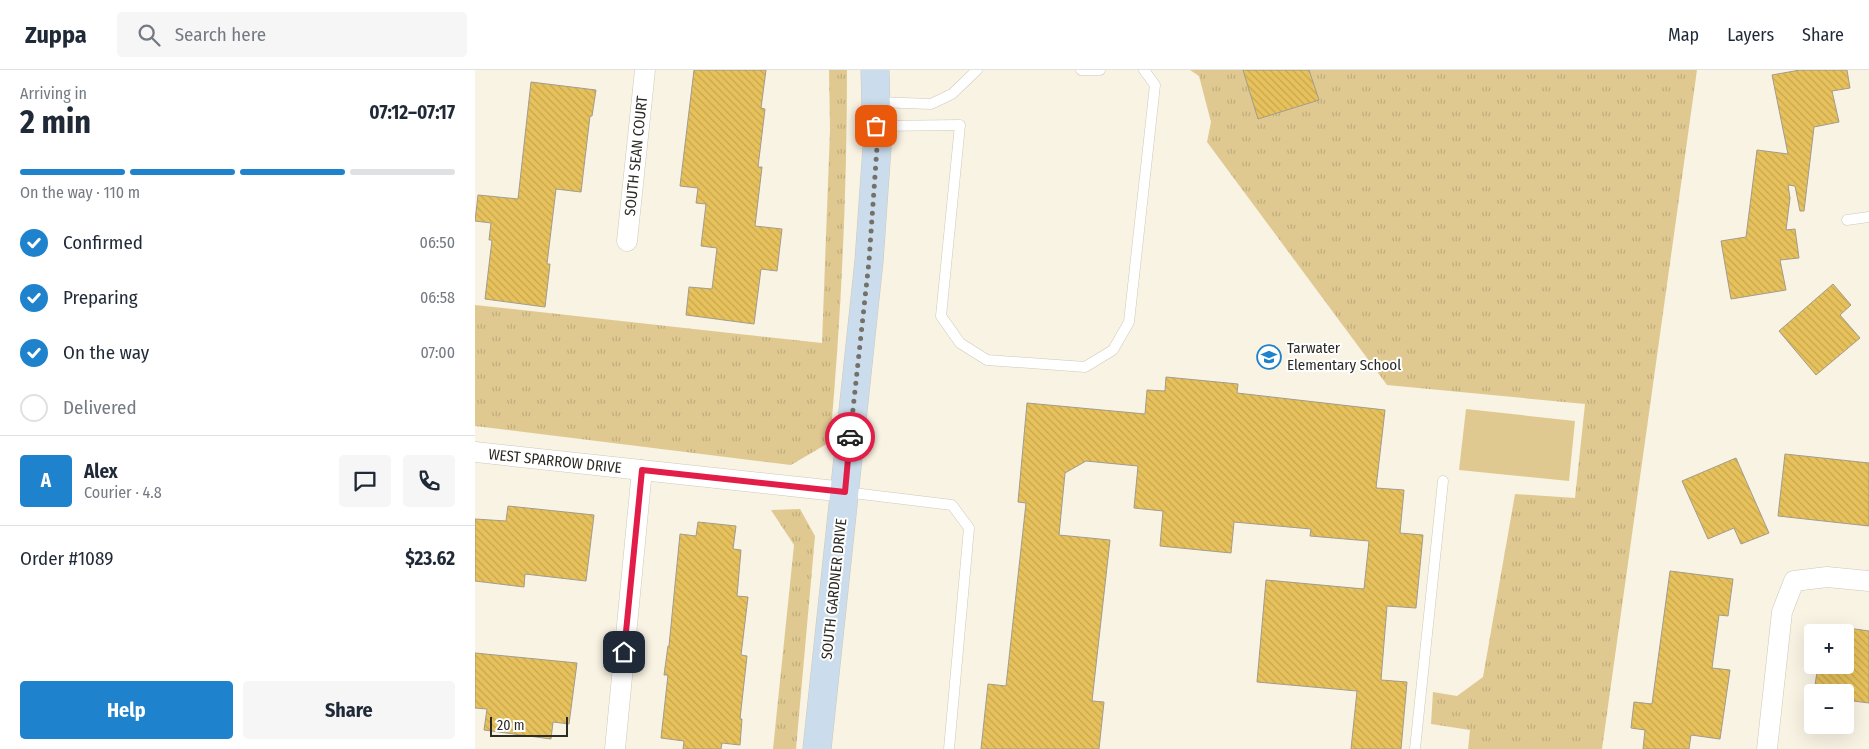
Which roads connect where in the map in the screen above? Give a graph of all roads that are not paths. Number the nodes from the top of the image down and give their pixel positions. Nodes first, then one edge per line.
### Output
1 (645, 70) edge
2 (875, 70) edge
3 (977, 70) edge
4 (1081, 70) edge
5 (1100, 70) edge
6 (1144, 70) edge
7 (876, 114) junction
8 (1869, 217) edge
9 (1847, 220) dead end
10 (627, 241) dead end
11 (475, 452) edge
12 (642, 470) junction
13 (1443, 482) dead end
14 (845, 492) junction
15 (1869, 581) edge
16 (615, 749) edge
17 (817, 749) edge
18 (949, 749) edge
19 (1415, 749) edge
20 (1767, 749) edge

1 - 10 street, SOUTH SEAN COURT
2 - 7 street, SOUTH GARDNER DRIVE
3 - 7 lane
4 - 5 lane
6 - 7 lane
7 - 14 street, SOUTH GARDNER DRIVE
8 - 9 lane
11 - 12 street, WEST SPARROW DRIVE
12 - 14 street, WEST SPARROW DRIVE
12 - 16 street
13 - 19 lane
14 - 17 street, SOUTH GARDNER DRIVE
14 - 18 lane
15 - 20 street

